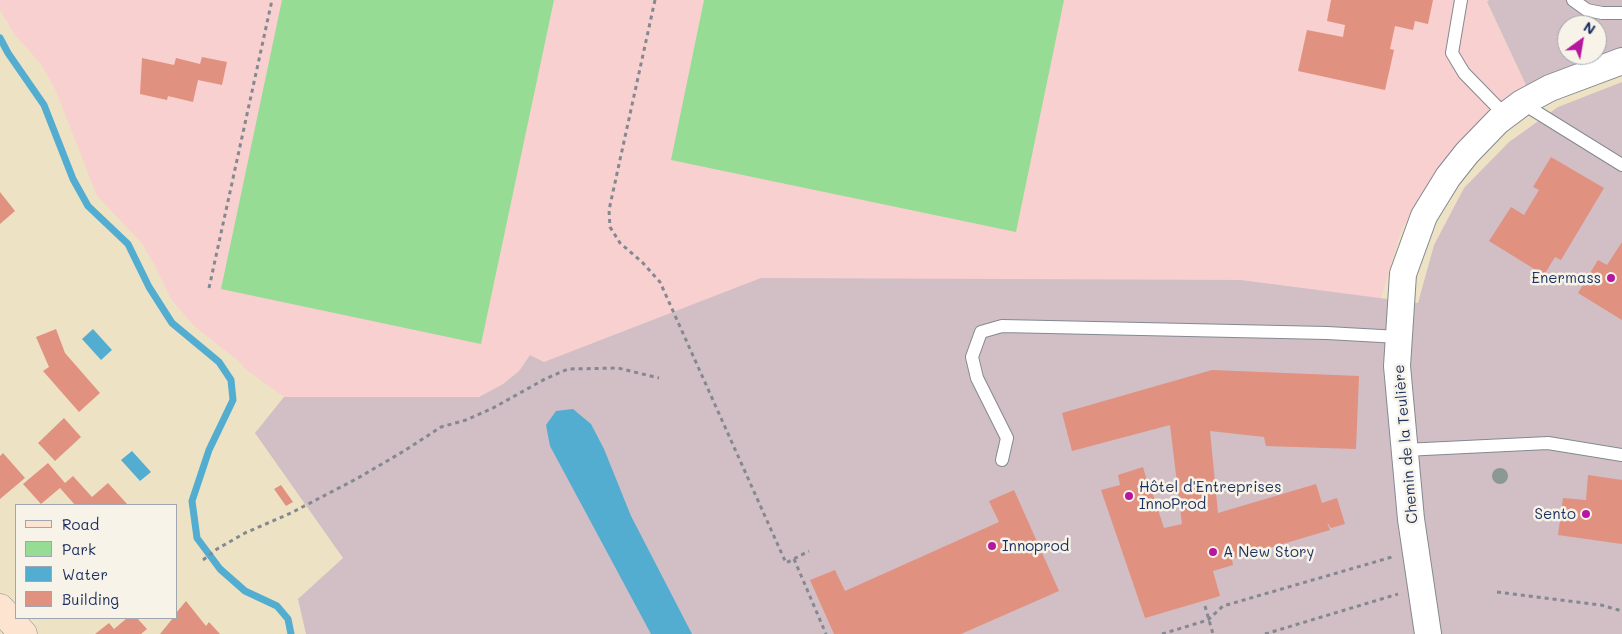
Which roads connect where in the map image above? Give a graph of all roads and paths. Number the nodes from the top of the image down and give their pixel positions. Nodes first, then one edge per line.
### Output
1 (272, 0) edge
2 (655, 0) edge
3 (1461, 0) edge
4 (1573, 0) edge
5 (1622, 13) edge
6 (1622, 61) edge
7 (1514, 109) junction
8 (1622, 165) edge
9 (209, 288) dead end
10 (1399, 337) junction
11 (660, 378) dead end
12 (1404, 450) junction
13 (1622, 455) edge
14 (1002, 460) dead end
15 (809, 550) dead end
16 (1394, 556) dead end
17 (794, 559) junction
18 (204, 560) dead end
19 (1496, 592) dead end
20 (1401, 593) dead end
21 (1205, 606) dead end
22 (0, 608) edge
23 (1622, 611) edge
24 (1208, 620) junction
25 (23, 634) edge
26 (826, 634) edge
27 (1162, 634) edge
28 (1213, 634) edge
29 (1265, 634) edge
30 (1428, 634) edge

1 - 9 path
2 - 17 path
3 - 7 lane
4 - 5 lane
6 - 7 street, Chemin de la Teulière
7 - 8 lane
7 - 10 street, Chemin de la Teulière
10 - 12 street, Chemin de la Teulière
10 - 14 lane
11 - 18 path
12 - 13 lane
12 - 30 street, Chemin de la Teulière
15 - 17 path
16 - 24 path
17 - 26 path
19 - 23 path
20 - 29 path
21 - 24 path
22 - 25 main road
24 - 27 path
24 - 28 path

